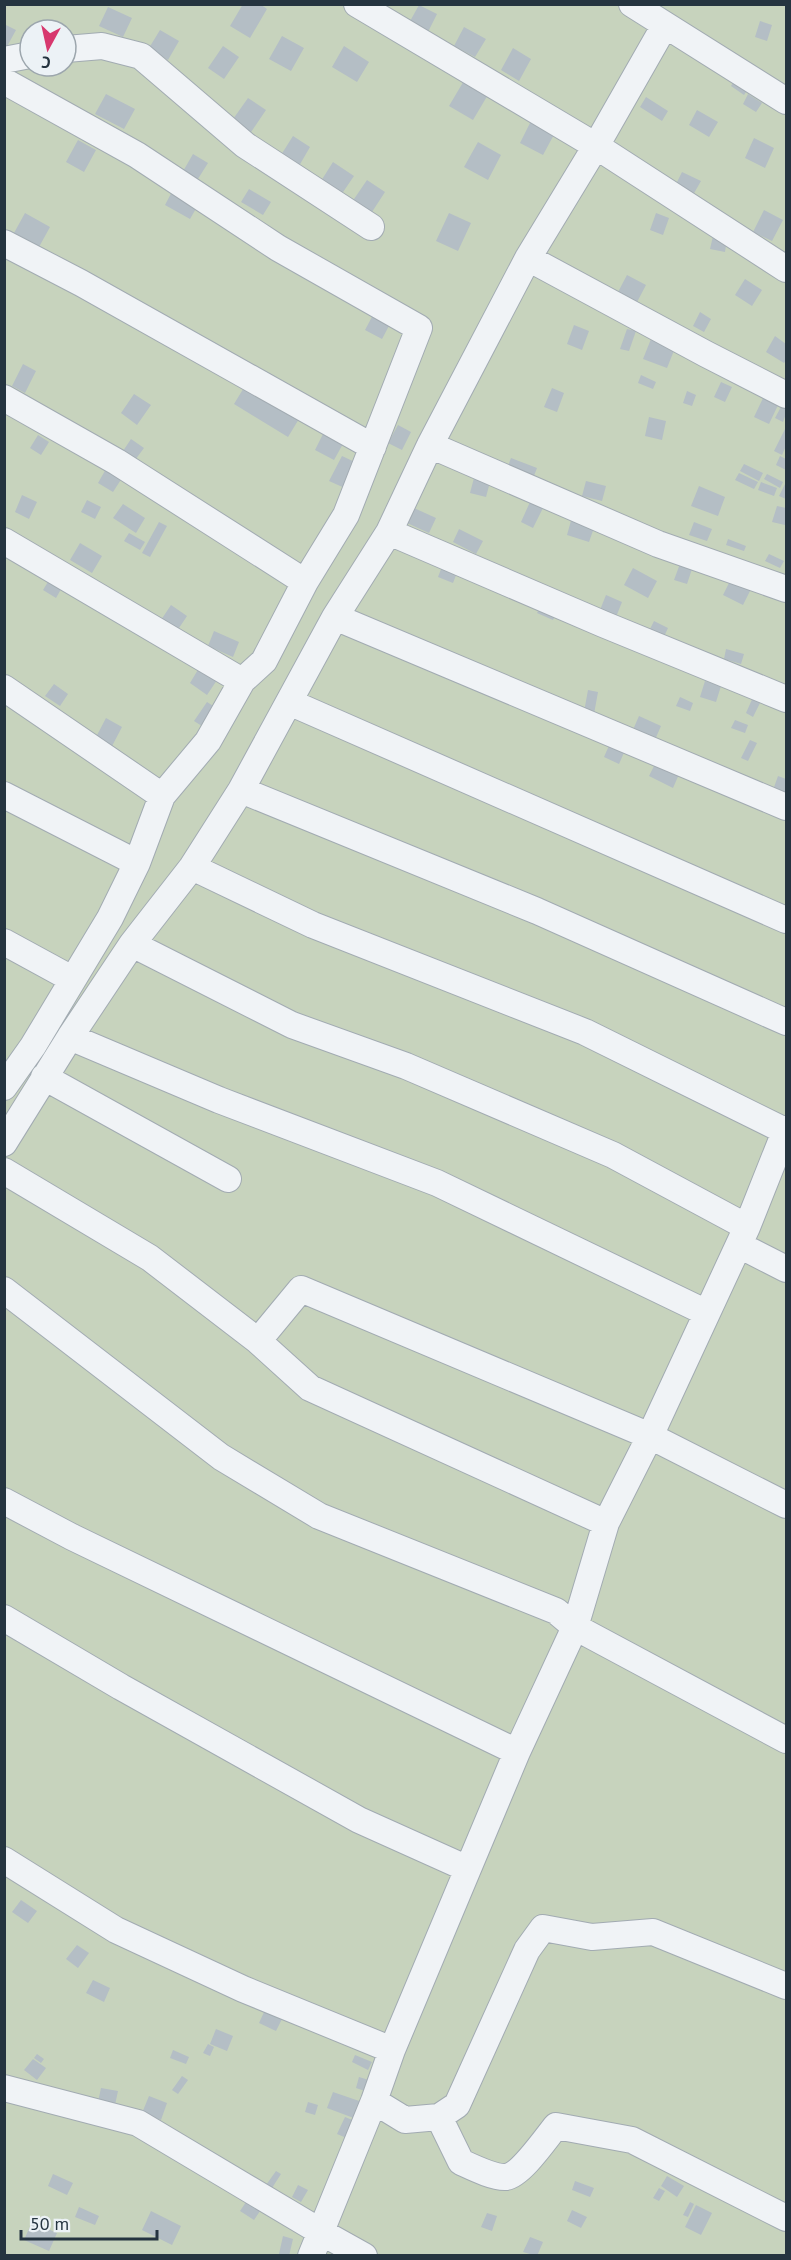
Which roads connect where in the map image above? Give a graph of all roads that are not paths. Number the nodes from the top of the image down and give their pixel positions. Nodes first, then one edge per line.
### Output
1 (357, 4) edge
2 (633, 4) edge
3 (665, 25) junction
4 (78, 48) edge
5 (4, 81) edge
6 (786, 101) edge
7 (596, 146) junction
8 (371, 228) dead end
9 (4, 243) edge
10 (528, 258) junction
11 (786, 269) edge
12 (786, 395) edge
13 (4, 398) edge
14 (430, 445) junction
15 (373, 447) junction
16 (389, 532) junction
17 (4, 541) edge
18 (305, 582) junction
19 (786, 589) edge
20 (335, 617) junction
21 (242, 681) junction
22 (4, 688) edge
23 (786, 699) edge
24 (289, 702) junction
25 (241, 790) junction
26 (4, 795) edge
27 (162, 796) junction
28 (786, 807) edge
29 (137, 863) junction
30 (192, 867) junction
31 (786, 920) edge
32 (4, 942) edge
33 (132, 944) junction
34 (72, 979) junction
35 (786, 1022) edge
36 (69, 1037) junction
37 (44, 1077) junction
38 (4, 1087) edge
39 (786, 1130) edge
40 (4, 1143) edge
41 (4, 1171) edge
42 (228, 1179) dead end
43 (743, 1236) junction
44 (786, 1269) edge
45 (4, 1290) edge
46 (707, 1313) junction
47 (258, 1341) junction
48 (650, 1436) junction
49 (4, 1501) edge
50 (786, 1505) edge
51 (606, 1523) junction
52 (4, 1618) edge
53 (575, 1627) junction
54 (786, 1740) edge
55 (517, 1752) junction
56 (4, 1860) edge
57 (468, 1869) junction
58 (786, 1986) edge
59 (392, 2050) junction
60 (4, 2088) edge
61 (374, 2101) junction
62 (439, 2117) junction
63 (786, 2218) edge
64 (321, 2232) junction
65 (311, 2256) edge
66 (364, 2256) edge

1 - 7 street
2 - 3 street
3 - 6 street
3 - 7 street
4 - 8 street
5 - 15 street
7 - 10 street
7 - 11 street
9 - 15 street
10 - 12 street
10 - 14 street
13 - 18 street
14 - 16 street
14 - 19 street
15 - 18 street
16 - 20 street
16 - 23 street
17 - 21 street
18 - 21 street
20 - 24 street
20 - 28 street
21 - 27 street
22 - 27 street
24 - 25 street
24 - 31 street
25 - 30 street
25 - 35 street
26 - 29 street
27 - 29 street
29 - 34 street
30 - 33 street
30 - 39 street
32 - 34 street
33 - 36 street
33 - 43 street
34 - 38 street
36 - 37 street
36 - 46 street
37 - 40 street
37 - 42 street
39 - 43 street
41 - 47 street
43 - 44 street
43 - 46 street
45 - 53 street
46 - 48 street
47 - 48 street
47 - 51 street
48 - 50 street
48 - 51 street
49 - 55 street
51 - 53 street
52 - 57 street
53 - 54 street
53 - 55 street
55 - 57 street
56 - 59 street
57 - 59 street
58 - 62 street
59 - 61 street
60 - 64 street
61 - 62 street
61 - 64 street
62 - 63 street
64 - 65 street
64 - 66 street

